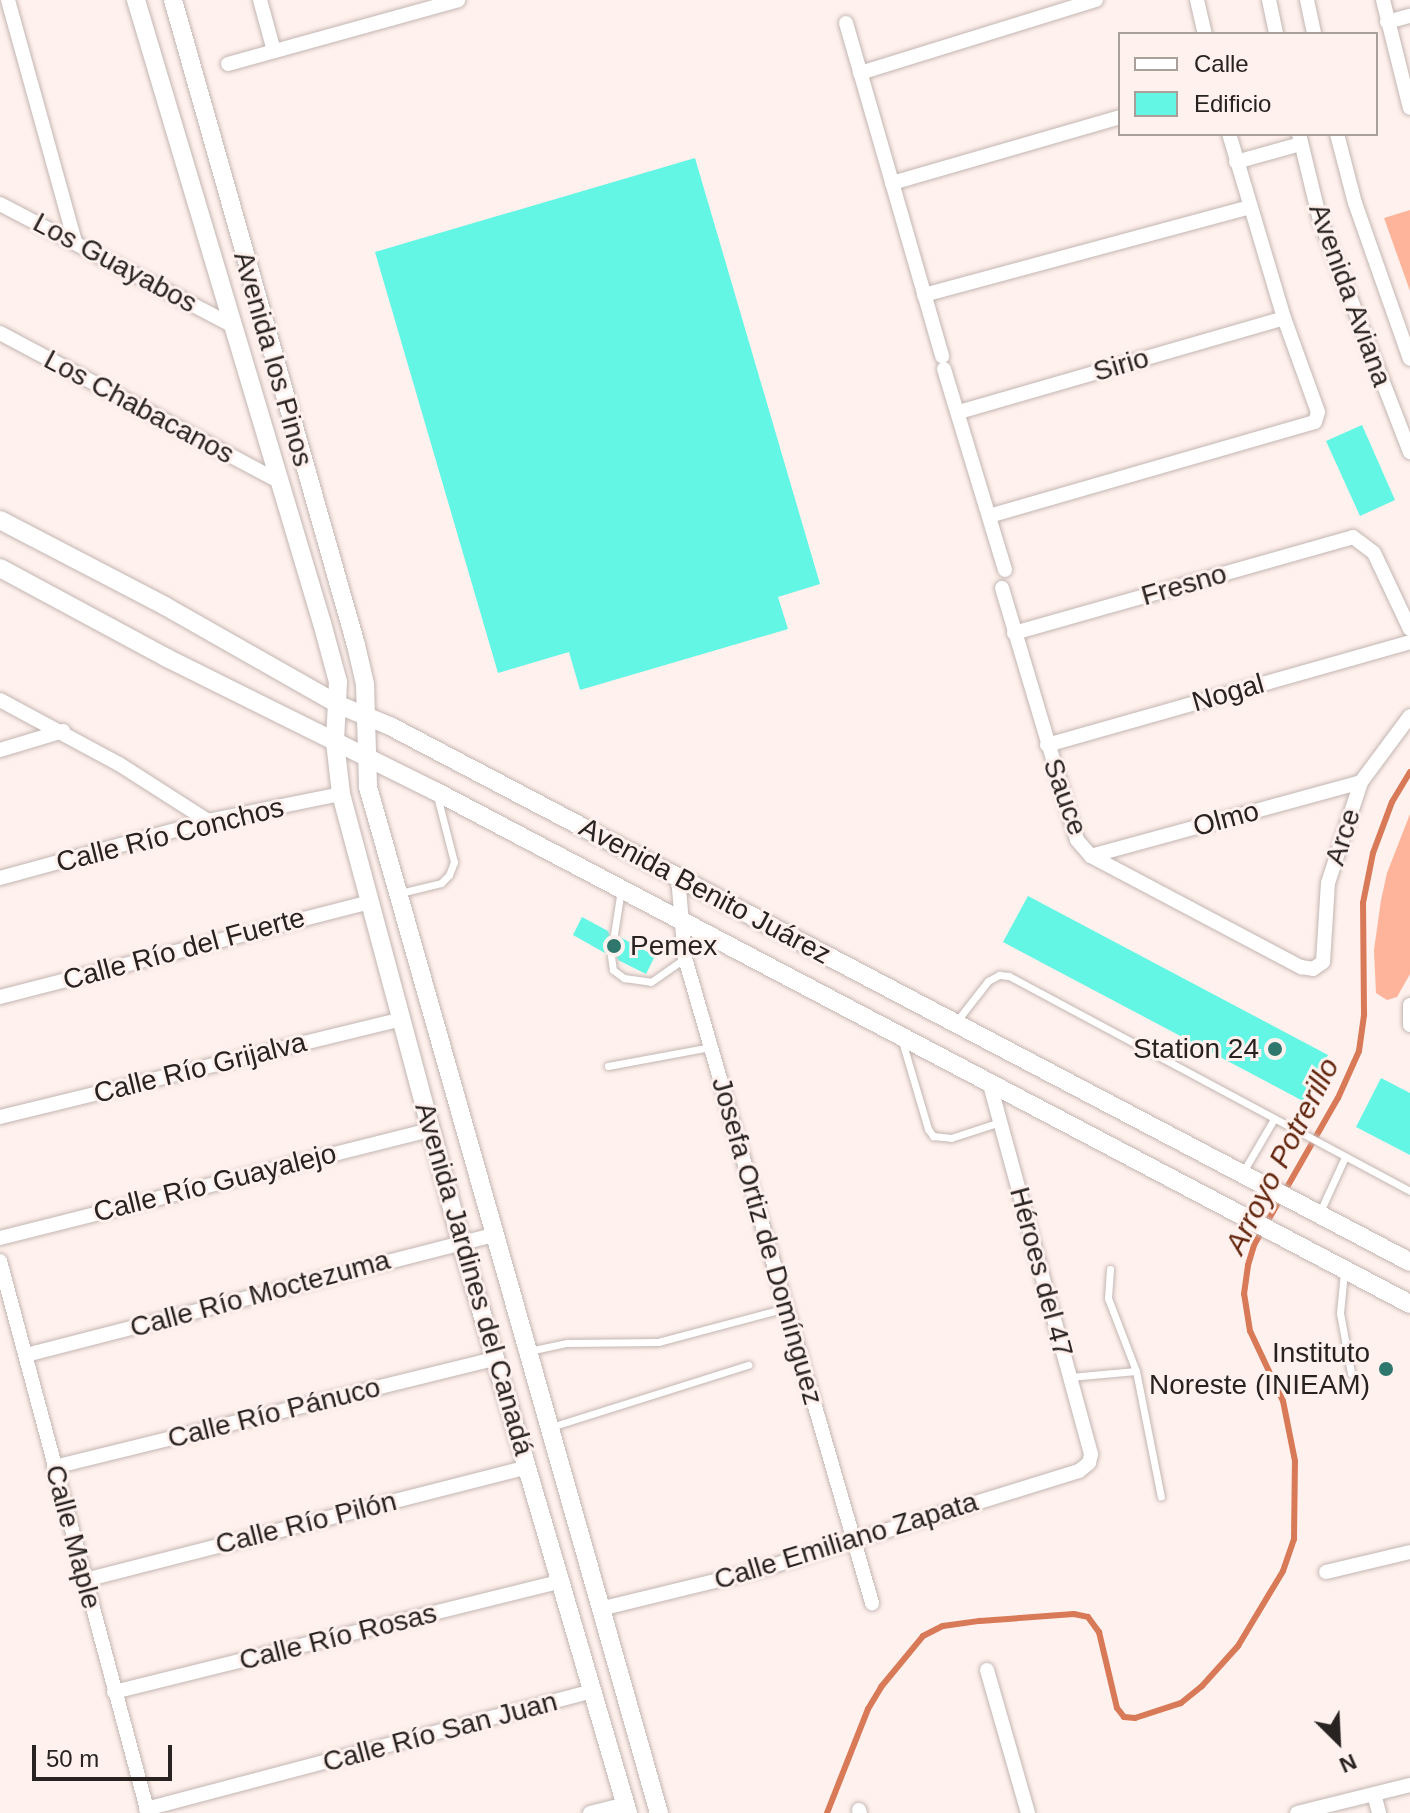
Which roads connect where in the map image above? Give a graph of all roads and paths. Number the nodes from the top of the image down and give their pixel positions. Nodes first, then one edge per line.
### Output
1 (8, 0) edge
2 (136, 0) edge
3 (173, 0) edge
4 (260, 0) edge
5 (458, 0) edge
6 (1096, 0) edge
7 (1197, 0) edge
8 (1269, 0) edge
9 (1307, 0) edge
10 (1383, 0) edge
11 (1410, 16) edge
12 (1387, 22) junction
13 (846, 23) dead end
14 (1205, 32) edge
15 (1276, 32) edge
16 (1314, 32) edge
17 (274, 51) junction
18 (228, 64) dead end
19 (860, 73) junction
20 (1410, 108) edge
21 (1118, 118) edge
22 (1230, 136) edge
23 (1338, 136) edge
24 (1300, 139) edge
25 (1236, 162) junction
26 (892, 183) junction
27 (0, 204) edge
28 (1250, 207) junction
29 (75, 242) junction
30 (924, 295) junction
31 (1284, 318) junction
32 (230, 324) junction
33 (0, 333) edge
34 (1410, 359) edge
35 (959, 412) junction
36 (1410, 452) edge
37 (278, 481) junction
38 (989, 516) junction
39 (0, 520) edge
40 (0, 568) edge
41 (1005, 570) dead end
42 (1002, 588) dead end
43 (1410, 629) edge
44 (1014, 633) junction
45 (1410, 642) edge
46 (0, 700) edge
47 (339, 705) junction
48 (1410, 716) edge
49 (367, 718) junction
50 (63, 731) junction
51 (335, 742) junction
52 (1047, 745) junction
53 (0, 750) edge
54 (365, 756) junction
55 (1361, 782) junction
56 (435, 791) junction
57 (341, 794) junction
58 (208, 821) junction
59 (1091, 856) junction
60 (678, 877) junction
61 (0, 878) edge
62 (621, 888) junction
63 (398, 893) junction
64 (369, 902) junction
65 (683, 921) junction
66 (614, 934) dead end
67 (611, 956) dead end
68 (685, 958) junction
69 (1313, 969) joint
70 (0, 997) edge
71 (1410, 1005) edge
72 (401, 1019) junction
73 (956, 1022) junction
74 (1410, 1025) edge
75 (900, 1035) junction
76 (711, 1047) junction
77 (608, 1066) dead end
78 (989, 1081) junction
79 (0, 1117) edge
80 (1274, 1119) junction
81 (1000, 1122) junction
82 (431, 1130) junction
83 (1345, 1157) junction
84 (1250, 1176) junction
85 (1410, 1191) edge
86 (1312, 1210) junction
87 (493, 1235) junction
88 (0, 1238) edge
89 (461, 1242) junction
90 (0, 1261) edge
91 (1410, 1262) edge
92 (1110, 1269) dead end
93 (1345, 1270) junction
94 (1410, 1304) edge
95 (786, 1308) junction
96 (525, 1352) junction
97 (26, 1355) junction
98 (495, 1359) junction
99 (748, 1365) dead end
100 (1136, 1371) junction
101 (1351, 1373) dead end
102 (1070, 1377) junction
103 (549, 1428) junction
104 (1089, 1463) joint
105 (54, 1467) junction
106 (528, 1467) junction
107 (1161, 1497) dead end
108 (852, 1540) junction
109 (1410, 1552) edge
110 (1326, 1572) dead end
111 (85, 1580) junction
112 (562, 1581) junction
113 (872, 1603) dead end
114 (600, 1609) junction
115 (987, 1670) dead end
116 (594, 1691) junction
117 (114, 1692) junction
118 (1410, 1785) edge
119 (1374, 1794) junction
120 (626, 1808) edge
121 (147, 1811) edge
122 (590, 1813) edge
123 (659, 1813) edge
124 (1028, 1813) edge
125 (1297, 1813) edge
126 (1379, 1813) edge

1 - 29 street
2 - 32 street, Avenida los Pinos
3 - 49 street, Avenida los Pinos
4 - 17 street
5 - 17 street
6 - 19 street
7 - 14 street
8 - 15 street
9 - 16 street
10 - 12 street
11 - 12 street
12 - 20 street
13 - 19 street
17 - 18 street
19 - 26 street
21 - 26 street
22 - 25 street
23 - 34 street, Avenida Aviana
24 - 25 street
24 - 36 street, Avenida Aviana
25 - 28 street
26 - 30 street
27 - 29 street, Los Guayabos
28 - 30 street
28 - 31 street
29 - 32 street, Los Guayabos
30 - 35 street
31 - 35 street, Sirio
31 - 38 street
32 - 37 street, Avenida los Pinos
33 - 37 street, Los Chabacanos
35 - 38 street
37 - 47 street, Avenida los Pinos
38 - 41 street
39 - 47 street, Avenida Benito Juárez
40 - 51 street, Avenida Benito Juárez
42 - 44 street, Sauce
43 - 44 street, Fresno
44 - 52 street, Sauce
45 - 52 street, Nogal
46 - 50 street
47 - 49 street, Avenida Benito Juárez
47 - 51 street, Avenida Jardines del Canadá
48 - 55 street, Arce
49 - 54 street, Avenida los Pinos
49 - 60 street, Avenida Benito Juárez
50 - 53 street
50 - 58 street
51 - 54 street, Avenida Benito Juárez
51 - 57 street, Avenida Jardines del Canadá
52 - 59 street, Sauce
54 - 56 street, Avenida Benito Juárez
54 - 63 street, Avenida Jardines del Canadá
55 - 59 street, Olmo
55 - 69 street, Arce
56 - 62 street, Avenida Benito Juárez
56 - 63 lane
57 - 58 street, Calle Río Conchos
57 - 64 street, Avenida Jardines del Canadá
58 - 61 street, Calle Río Conchos
59 - 69 street, Sauce
60 - 65 street, Josefa Ortiz de Domínguez
60 - 73 street, Avenida Benito Juárez
62 - 65 street, Avenida Benito Juárez
62 - 66 lane
63 - 87 street, Avenida Jardines del Canadá
64 - 70 street, Calle Río del Fuerte
64 - 72 street, Avenida Jardines del Canadá
65 - 68 street, Josefa Ortiz de Domínguez
65 - 75 street, Avenida Benito Juárez
67 - 68 lane
68 - 76 street, Josefa Ortiz de Domínguez
71 - 74 street
72 - 79 street, Calle Río Grijalva
72 - 82 street, Avenida Jardines del Canadá
73 - 80 lane
73 - 84 street, Avenida Benito Juárez
75 - 78 street, Avenida Benito Juárez
75 - 81 lane
76 - 77 lane
76 - 95 street, Josefa Ortiz de Domínguez
78 - 81 street, Héroes del 47
78 - 93 street, Avenida Benito Juárez
80 - 83 lane
80 - 84 lane
81 - 102 street, Héroes del 47
82 - 88 street, Calle Río Guayalejo
82 - 89 street, Avenida Jardines del Canadá
83 - 85 lane
83 - 86 lane
84 - 86 street, Avenida Benito Juárez
86 - 91 street, Avenida Benito Juárez
87 - 89 street, Calle Río Moctezuma
87 - 96 street, Avenida Jardines del Canadá
89 - 97 street, Calle Río Moctezuma
89 - 98 street, Avenida Jardines del Canadá
90 - 97 street, Calle Maple
92 - 100 lane
93 - 94 street, Avenida Benito Juárez
93 - 101 lane
95 - 96 lane
95 - 108 street, Josefa Ortiz de Domínguez
96 - 103 street, Avenida Jardines del Canadá
97 - 105 street, Calle Maple
98 - 105 street, Calle Río Pánuco
98 - 106 street, Avenida Jardines del Canadá
99 - 103 lane
100 - 102 lane
100 - 107 lane
102 - 104 street, Héroes del 47
103 - 114 street, Avenida Jardines del Canadá
104 - 108 street, Calle Emiliano Zapata
105 - 111 street, Calle Maple
106 - 111 street, Calle Río Pilón
106 - 112 street, Avenida Jardines del Canadá
108 - 113 street, Josefa Ortiz de Domínguez
108 - 114 street, Calle Emiliano Zapata
109 - 110 street
111 - 117 street, Calle Maple
112 - 116 street, Avenida Jardines del Canadá
112 - 117 street, Calle Río Rosas
114 - 123 street, Avenida Jardines del Canadá
115 - 124 street
116 - 120 street, Avenida Jardines del Canadá
116 - 121 street, Calle Río San Juan
117 - 121 street, Calle Maple
118 - 119 street
119 - 125 street
119 - 126 street
120 - 122 street

